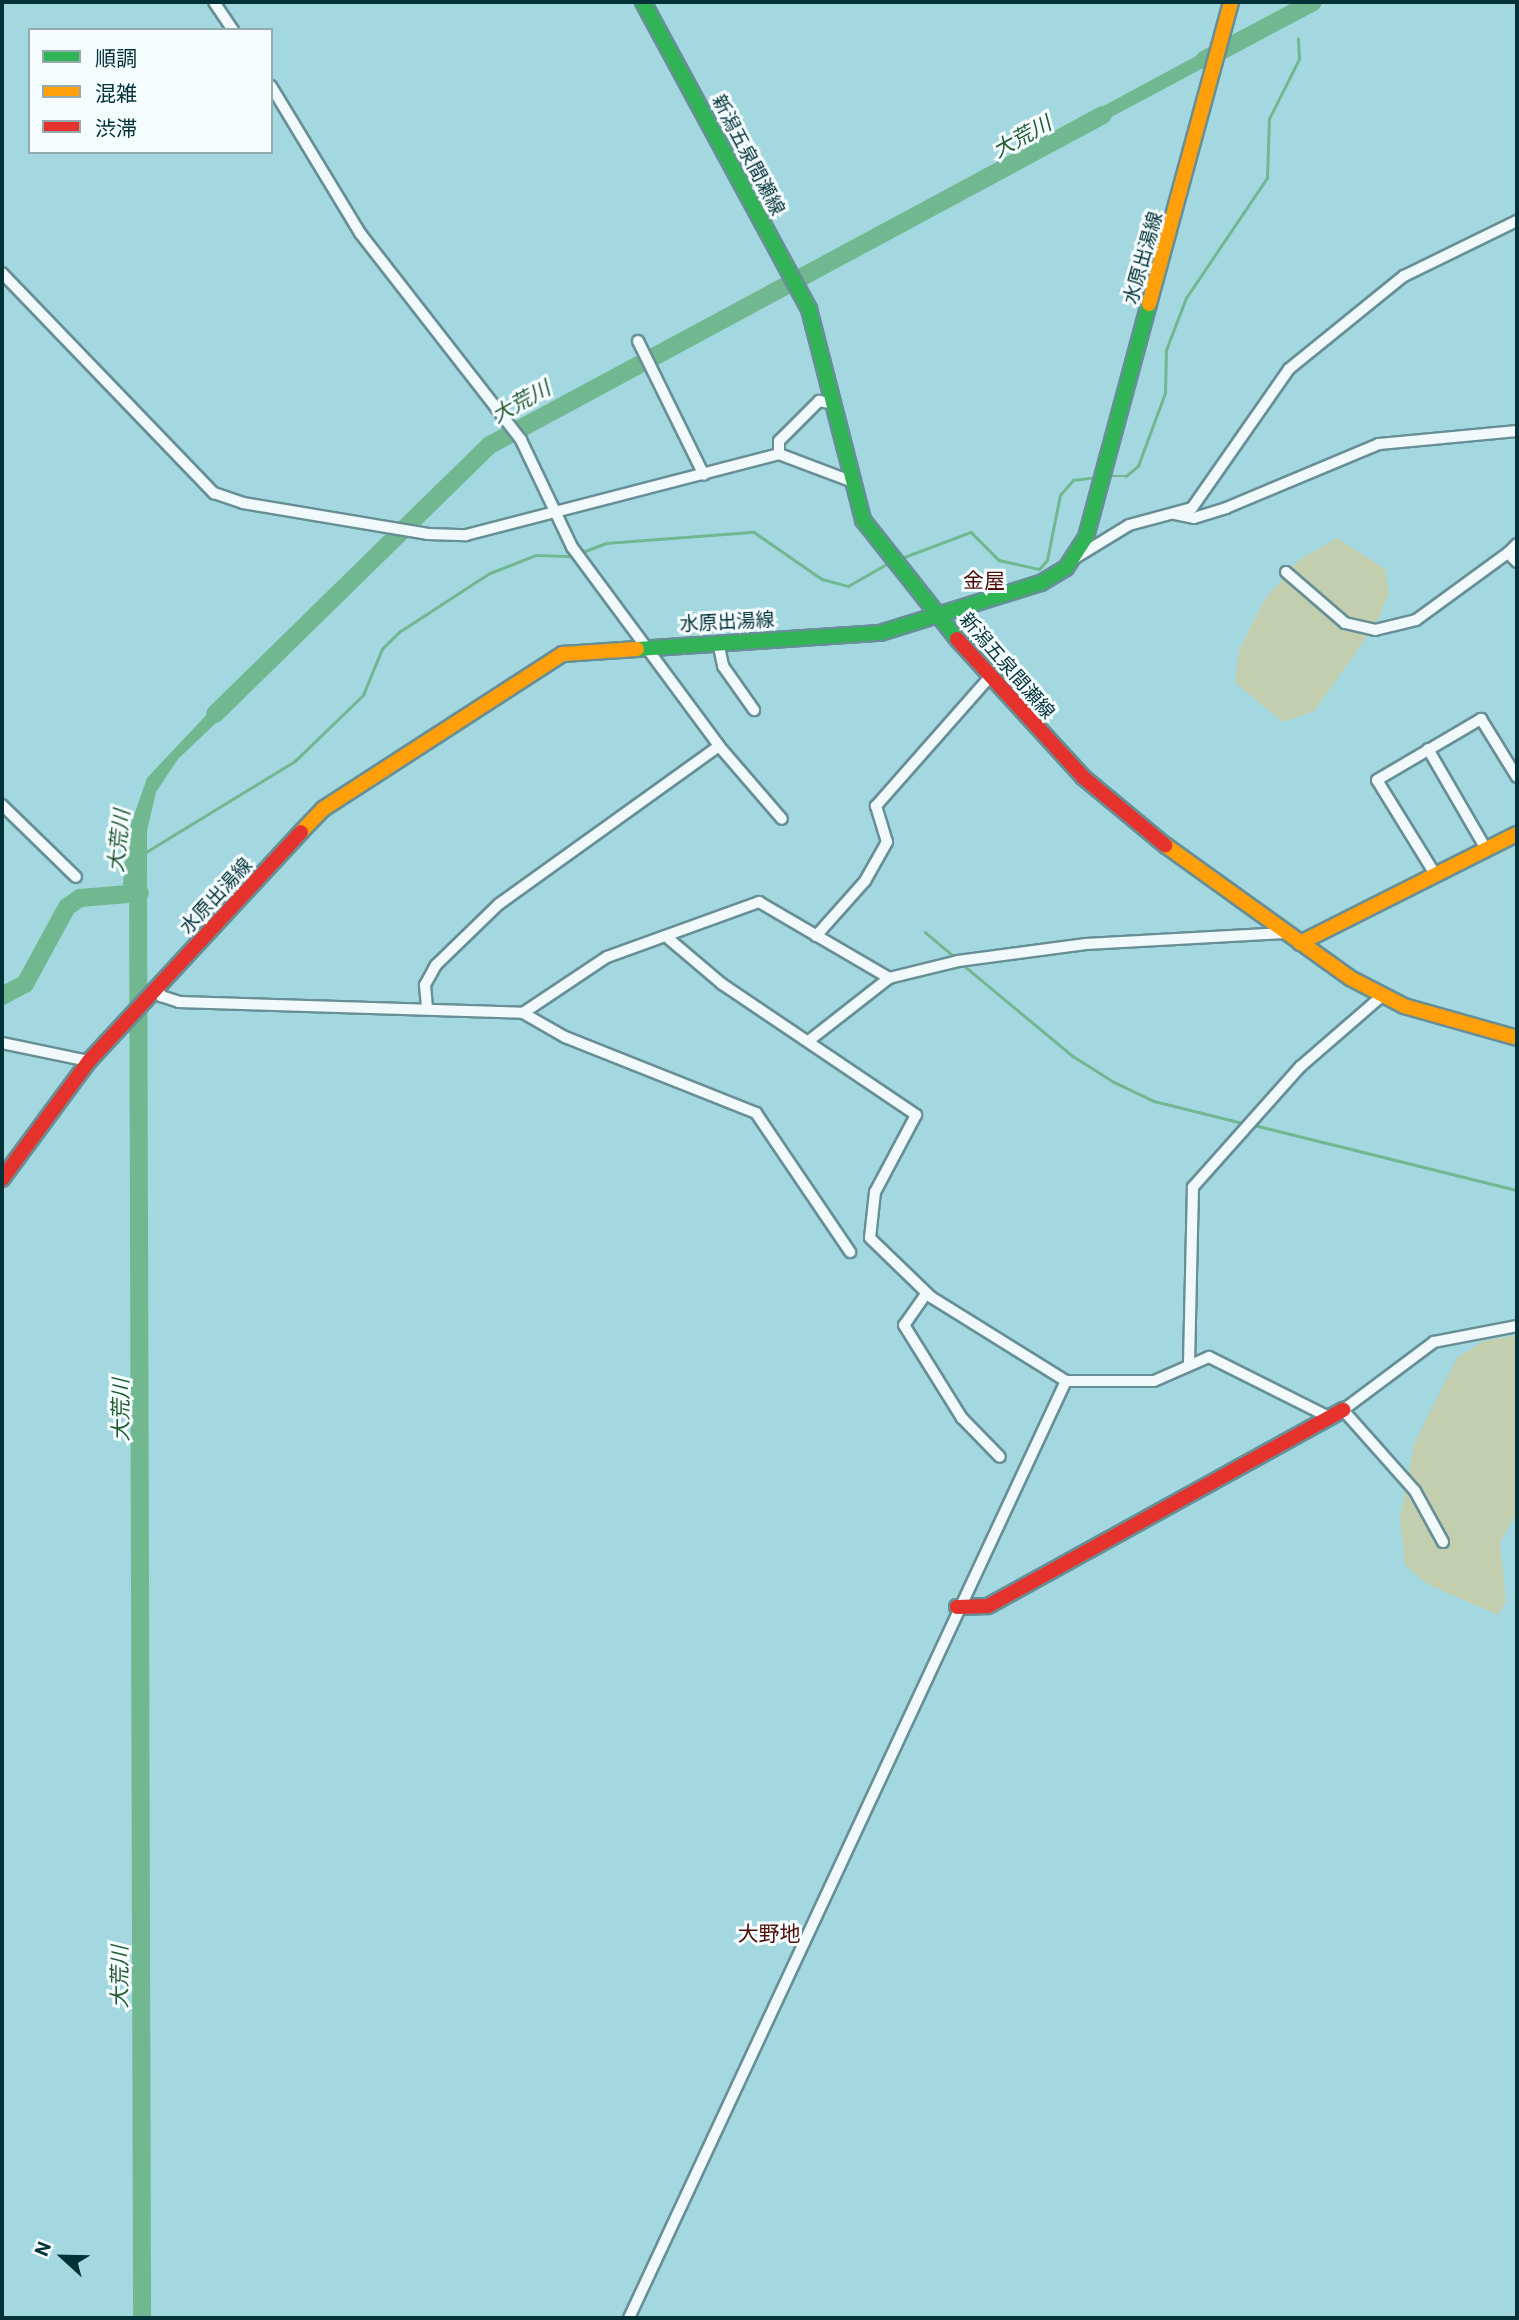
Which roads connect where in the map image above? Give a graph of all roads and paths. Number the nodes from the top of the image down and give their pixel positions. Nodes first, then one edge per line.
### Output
1 (214, 2) edge
2 (643, 2) edge
3 (1231, 2) edge
4 (232, 28) edge
5 (273, 89) edge
6 (1517, 221) edge
7 (2, 273) edge
8 (639, 341) dead end
9 (835, 404) junction
10 (1517, 431) edge
11 (779, 454) junction
12 (704, 475) junction
13 (853, 482) junction
14 (558, 511) junction
15 (1174, 514) junction
16 (1517, 544) edge
17 (1508, 553) junction
18 (1074, 558) junction
19 (1517, 562) edge
20 (1286, 572) dead end
21 (938, 617) junction
22 (718, 642) junction
23 (648, 644) junction
24 (988, 679) junction
25 (754, 710) dead end
26 (719, 746) junction
27 (1428, 750) junction
28 (1517, 777) edge
29 (2, 805) edge
30 (782, 819) dead end
31 (1517, 834) edge
32 (1486, 849) junction
33 (1435, 874) junction
34 (76, 877) dead end
35 (1285, 933) junction
36 (816, 936) junction
37 (669, 939) junction
38 (1300, 943) junction
39 (889, 978) junction
40 (155, 992) junction
41 (1382, 996) junction
42 (428, 1009) junction
43 (523, 1013) junction
44 (1517, 1038) edge
45 (811, 1039) junction
46 (2, 1043) edge
47 (89, 1061) junction
48 (2, 1179) edge
49 (850, 1252) dead end
50 (926, 1294) junction
51 (1517, 1326) edge
52 (1189, 1363) junction
53 (1066, 1381) junction
54 (1343, 1410) junction
55 (1329, 1417) junction
56 (1000, 1457) dead end
57 (1443, 1542) dead end
58 (957, 1607) junction
59 (629, 2318) edge

1 - 4 street
2 - 9 main road, 新潟五泉間瀬線
3 - 18 main road, 水原出湯線
5 - 14 street
6 - 15 street
7 - 14 street
8 - 12 street
9 - 11 street
9 - 13 main road, 新潟五泉間瀬線
10 - 15 street
11 - 12 street
11 - 13 street
12 - 14 street
13 - 21 main road, 新潟五泉間瀬線
14 - 23 street
15 - 18 street
16 - 17 street
17 - 19 street
17 - 20 street
18 - 21 main road, 水原出湯線
21 - 22 main road, 水原出湯線
21 - 24 main road, 新潟五泉間瀬線
22 - 23 main road, 水原出湯線
22 - 25 street
23 - 26 street
23 - 40 main road, 水原出湯線
24 - 35 main road, 新潟五泉間瀬線
24 - 36 street
26 - 30 street
26 - 42 street
27 - 28 street
27 - 32 street
27 - 33 street
29 - 34 street
31 - 32 main road
32 - 33 main road
33 - 38 main road
35 - 38 main road, 新潟五泉間瀬線
35 - 39 street
36 - 37 street
36 - 39 street
37 - 43 street
37 - 45 street
38 - 41 main road, 新潟五泉間瀬線
39 - 45 street
40 - 42 street
40 - 47 main road, 水原出湯線
41 - 44 main road, 新潟五泉間瀬線
41 - 52 street
42 - 43 street
43 - 49 street
45 - 50 street
46 - 47 street
47 - 48 main road, 水原出湯線
50 - 53 street
50 - 56 street
51 - 54 street
52 - 53 street
52 - 55 street
53 - 58 street
54 - 55 main road
54 - 57 street
55 - 58 main road
58 - 59 street

